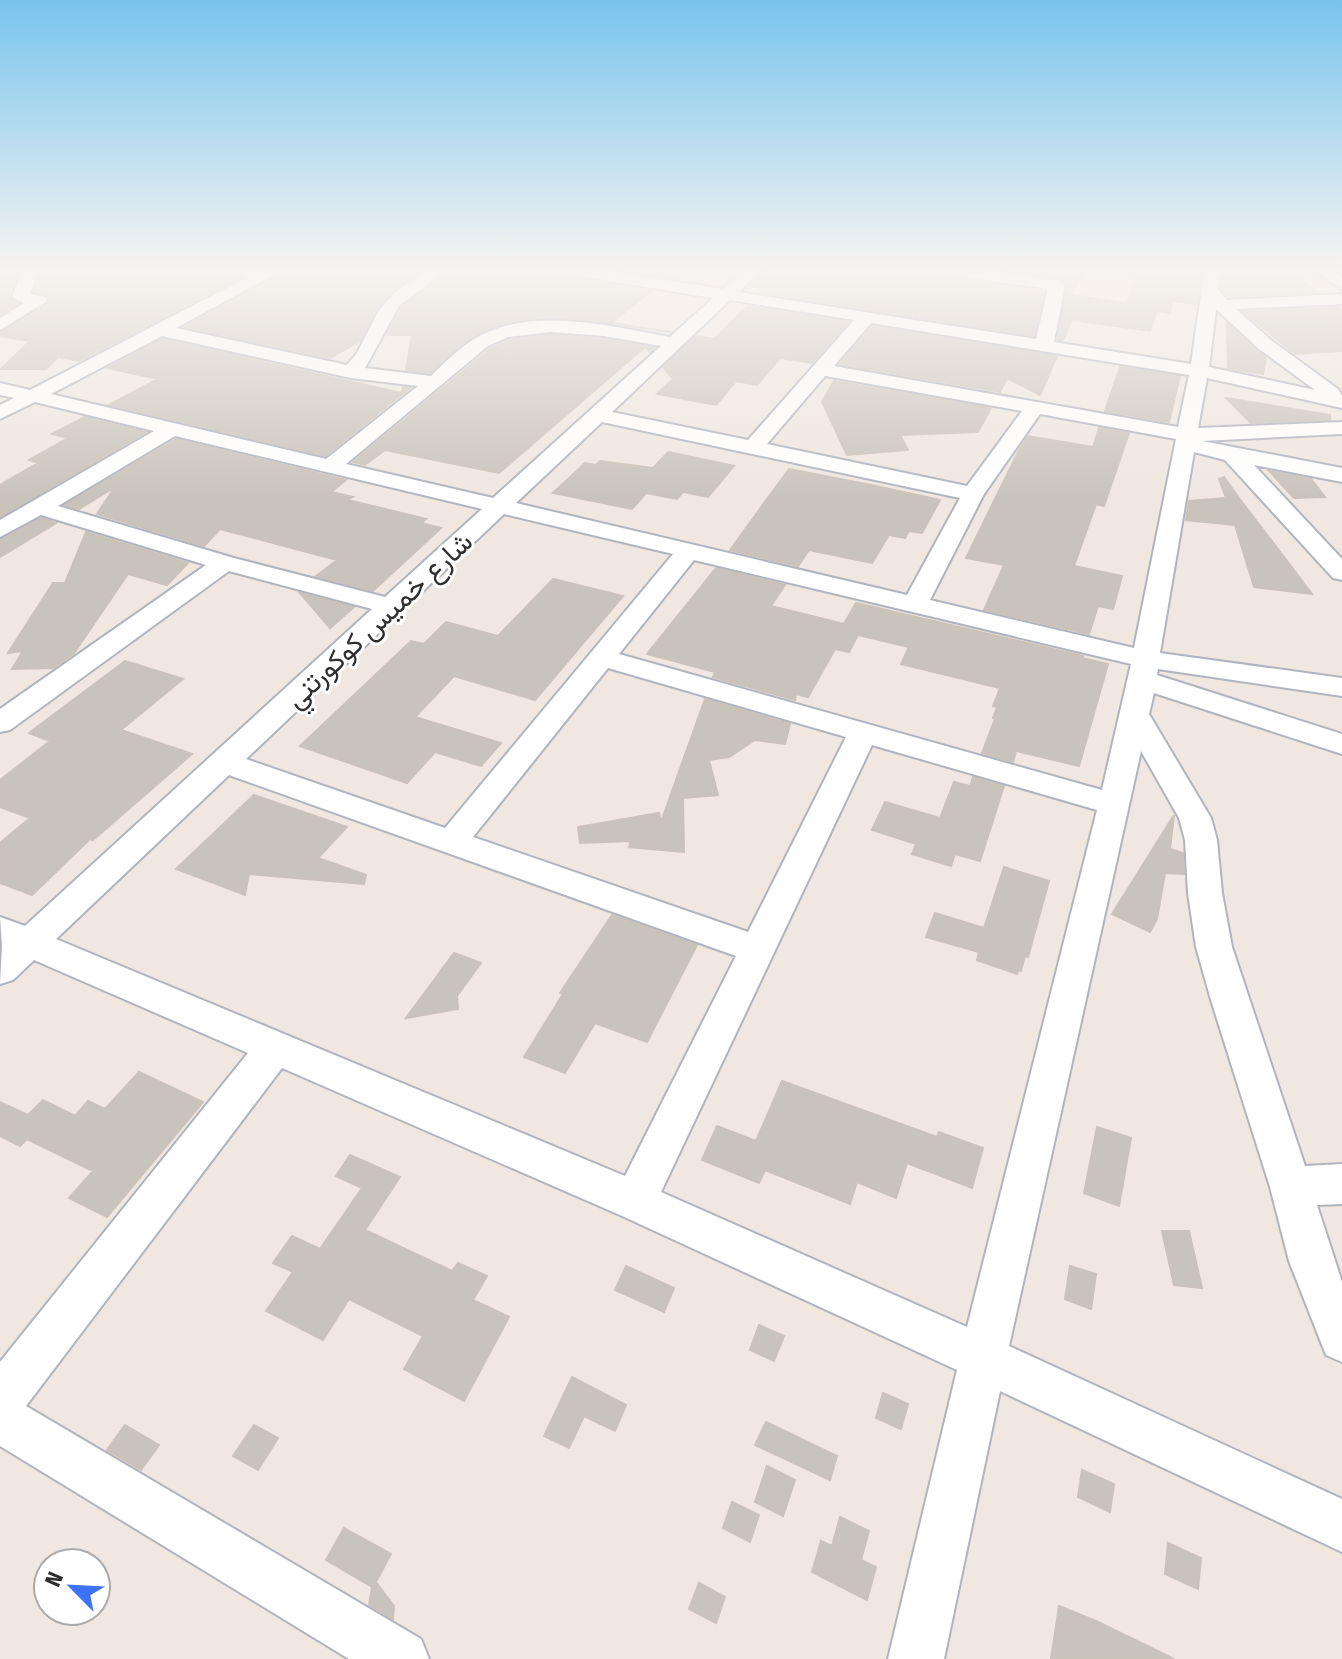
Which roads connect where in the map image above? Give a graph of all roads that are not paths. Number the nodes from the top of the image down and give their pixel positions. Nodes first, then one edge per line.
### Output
1 (132, 344) edge
2 (226, 344) edge
3 (373, 344) edge
4 (480, 344) edge
5 (674, 344) edge
6 (844, 344) edge
7 (1040, 344) edge
8 (1202, 344) edge
9 (1267, 344) edge
10 (1044, 345) joint
11 (822, 370) junction
12 (1199, 371) junction
13 (351, 372) junction
14 (435, 382) junction
15 (0, 389) edge
16 (33, 396) junction
17 (1341, 401) edge
18 (1034, 408) junction
19 (0, 413) edge
20 (598, 415) junction
21 (173, 428) junction
22 (1342, 428) edge
23 (1188, 439) junction
24 (753, 447) junction
25 (1233, 455) junction
26 (331, 465) junction
27 (1342, 475) edge
28 (973, 494) junction
29 (502, 505) junction
30 (38, 507) junction
31 (0, 530) edge
32 (689, 550) junction
33 (225, 563) junction
34 (1342, 573) edge
35 (915, 604) junction
36 (393, 607) junction
37 (603, 658) junction
38 (1303, 682) junction
39 (1141, 684) junction
40 (1342, 687) edge
41 (7, 709) edge
42 (862, 735) junction
43 (1309, 735) junction
44 (1342, 744) edge
45 (226, 763) junction
46 (1114, 804) junction
47 (452, 841) junction
48 (15, 936) edge
49 (757, 949) junction
50 (0, 970) edge
51 (276, 1047) junction
52 (1342, 1184) edge
53 (1291, 1187) junction
54 (635, 1201) junction
55 (1342, 1339) edge
56 (983, 1358) junction
57 (0, 1400) edge
58 (0, 1418) edge
59 (1342, 1526) edge
60 (401, 1659) edge
61 (916, 1659) edge

1 - 16 street
2 - 13 street
3 - 13 street
4 - 14 street
5 - 20 street, شارع خميس كوكورتني
6 - 11 street
7 - 10 street
8 - 12 street
9 - 17 street
10 - 12 street
11 - 18 street
11 - 24 street
12 - 17 street
12 - 23 street
13 - 14 street
14 - 26 street
15 - 16 street
16 - 19 street
16 - 21 street
18 - 23 street
18 - 28 street
20 - 24 street
20 - 29 street, شارع خميس كوكورتني
21 - 26 street
21 - 30 street
22 - 23 street
23 - 25 street
23 - 39 street
24 - 28 street
25 - 27 street
25 - 34 street
26 - 29 street
28 - 35 street
29 - 32 street
29 - 36 street, شارع خميس كوكورتني
30 - 31 street
30 - 33 street
32 - 35 street
32 - 37 street
33 - 36 street
33 - 41 street
35 - 39 street
36 - 45 street, شارع خميس كوكورتني
37 - 42 street
37 - 47 street
38 - 39 street
38 - 40 street
38 - 43 street
39 - 43 street
39 - 46 street
39 - 53 street
42 - 46 street
42 - 49 street
43 - 44 street
45 - 47 street
45 - 48 street, شارع خميس كوكورتني
46 - 56 street
47 - 49 street
48 - 50 street, شارع خميس كوكورتني
48 - 51 street
49 - 54 street
51 - 54 street
51 - 57 street
52 - 53 street
53 - 55 street
54 - 56 street
56 - 59 street
56 - 61 street
58 - 60 street

